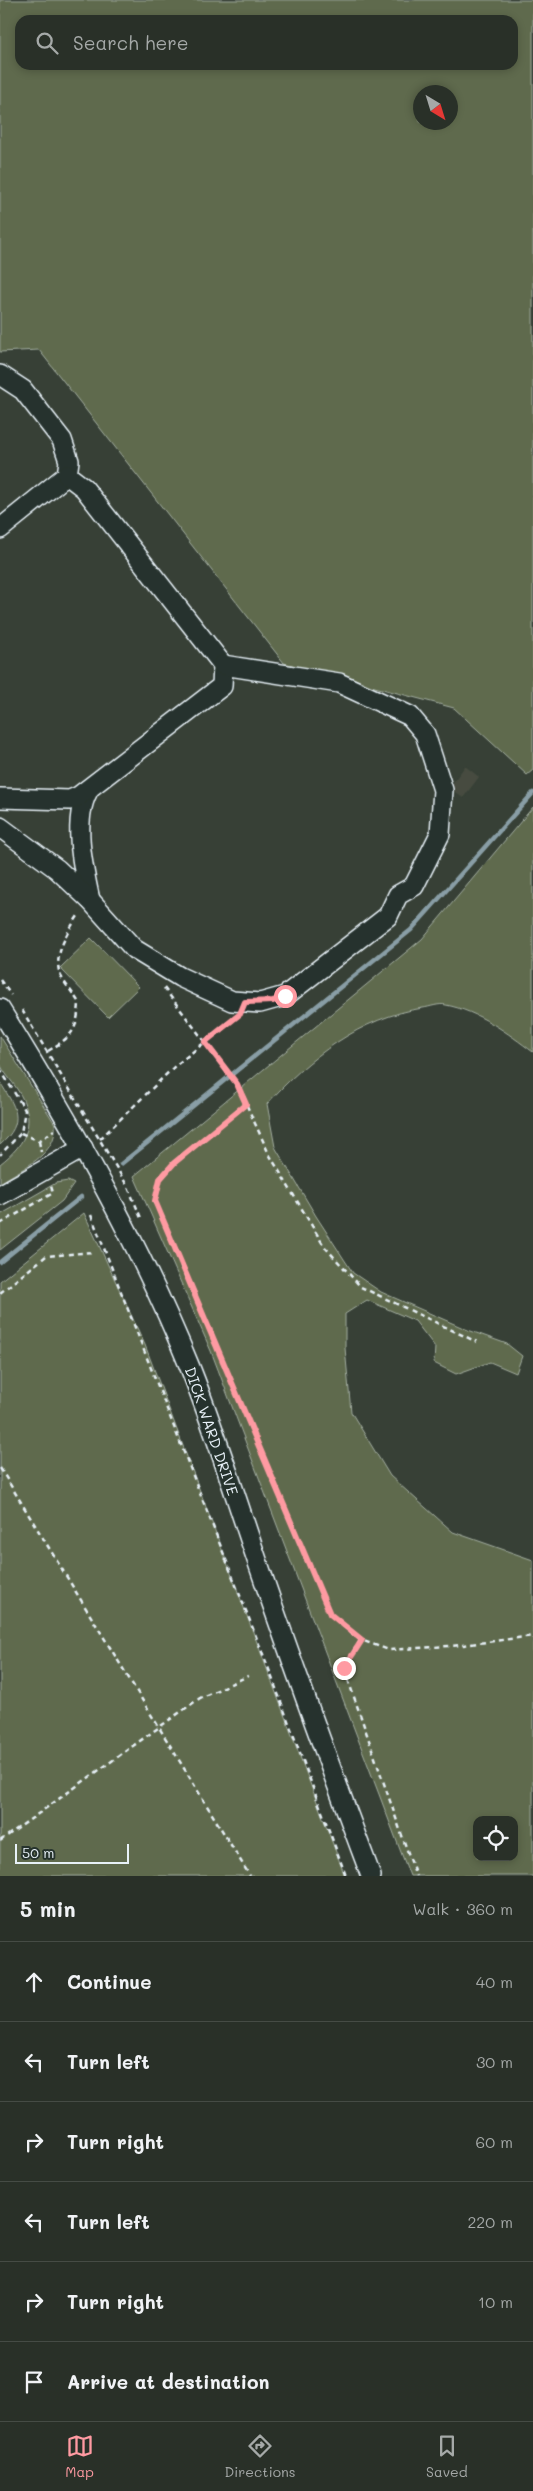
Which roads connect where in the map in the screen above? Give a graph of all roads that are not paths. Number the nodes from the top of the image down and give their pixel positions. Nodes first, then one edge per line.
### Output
1 (0, 375) edge
2 (67, 475) junction
3 (0, 529) edge
4 (223, 665) junction
5 (88, 791) junction
6 (0, 798) edge
7 (0, 827) edge
8 (90, 900) junction
9 (0, 1009) edge
10 (83, 1148) junction
11 (0, 1195) edge
12 (371, 1876) edge

1 - 2 street
2 - 3 street
2 - 4 street
4 - 5 street
4 - 8 street
5 - 6 street
5 - 8 street
7 - 8 street
9 - 10 street, DICK WARD DRIVE
10 - 11 street
10 - 12 street, DICK WARD DRIVE

